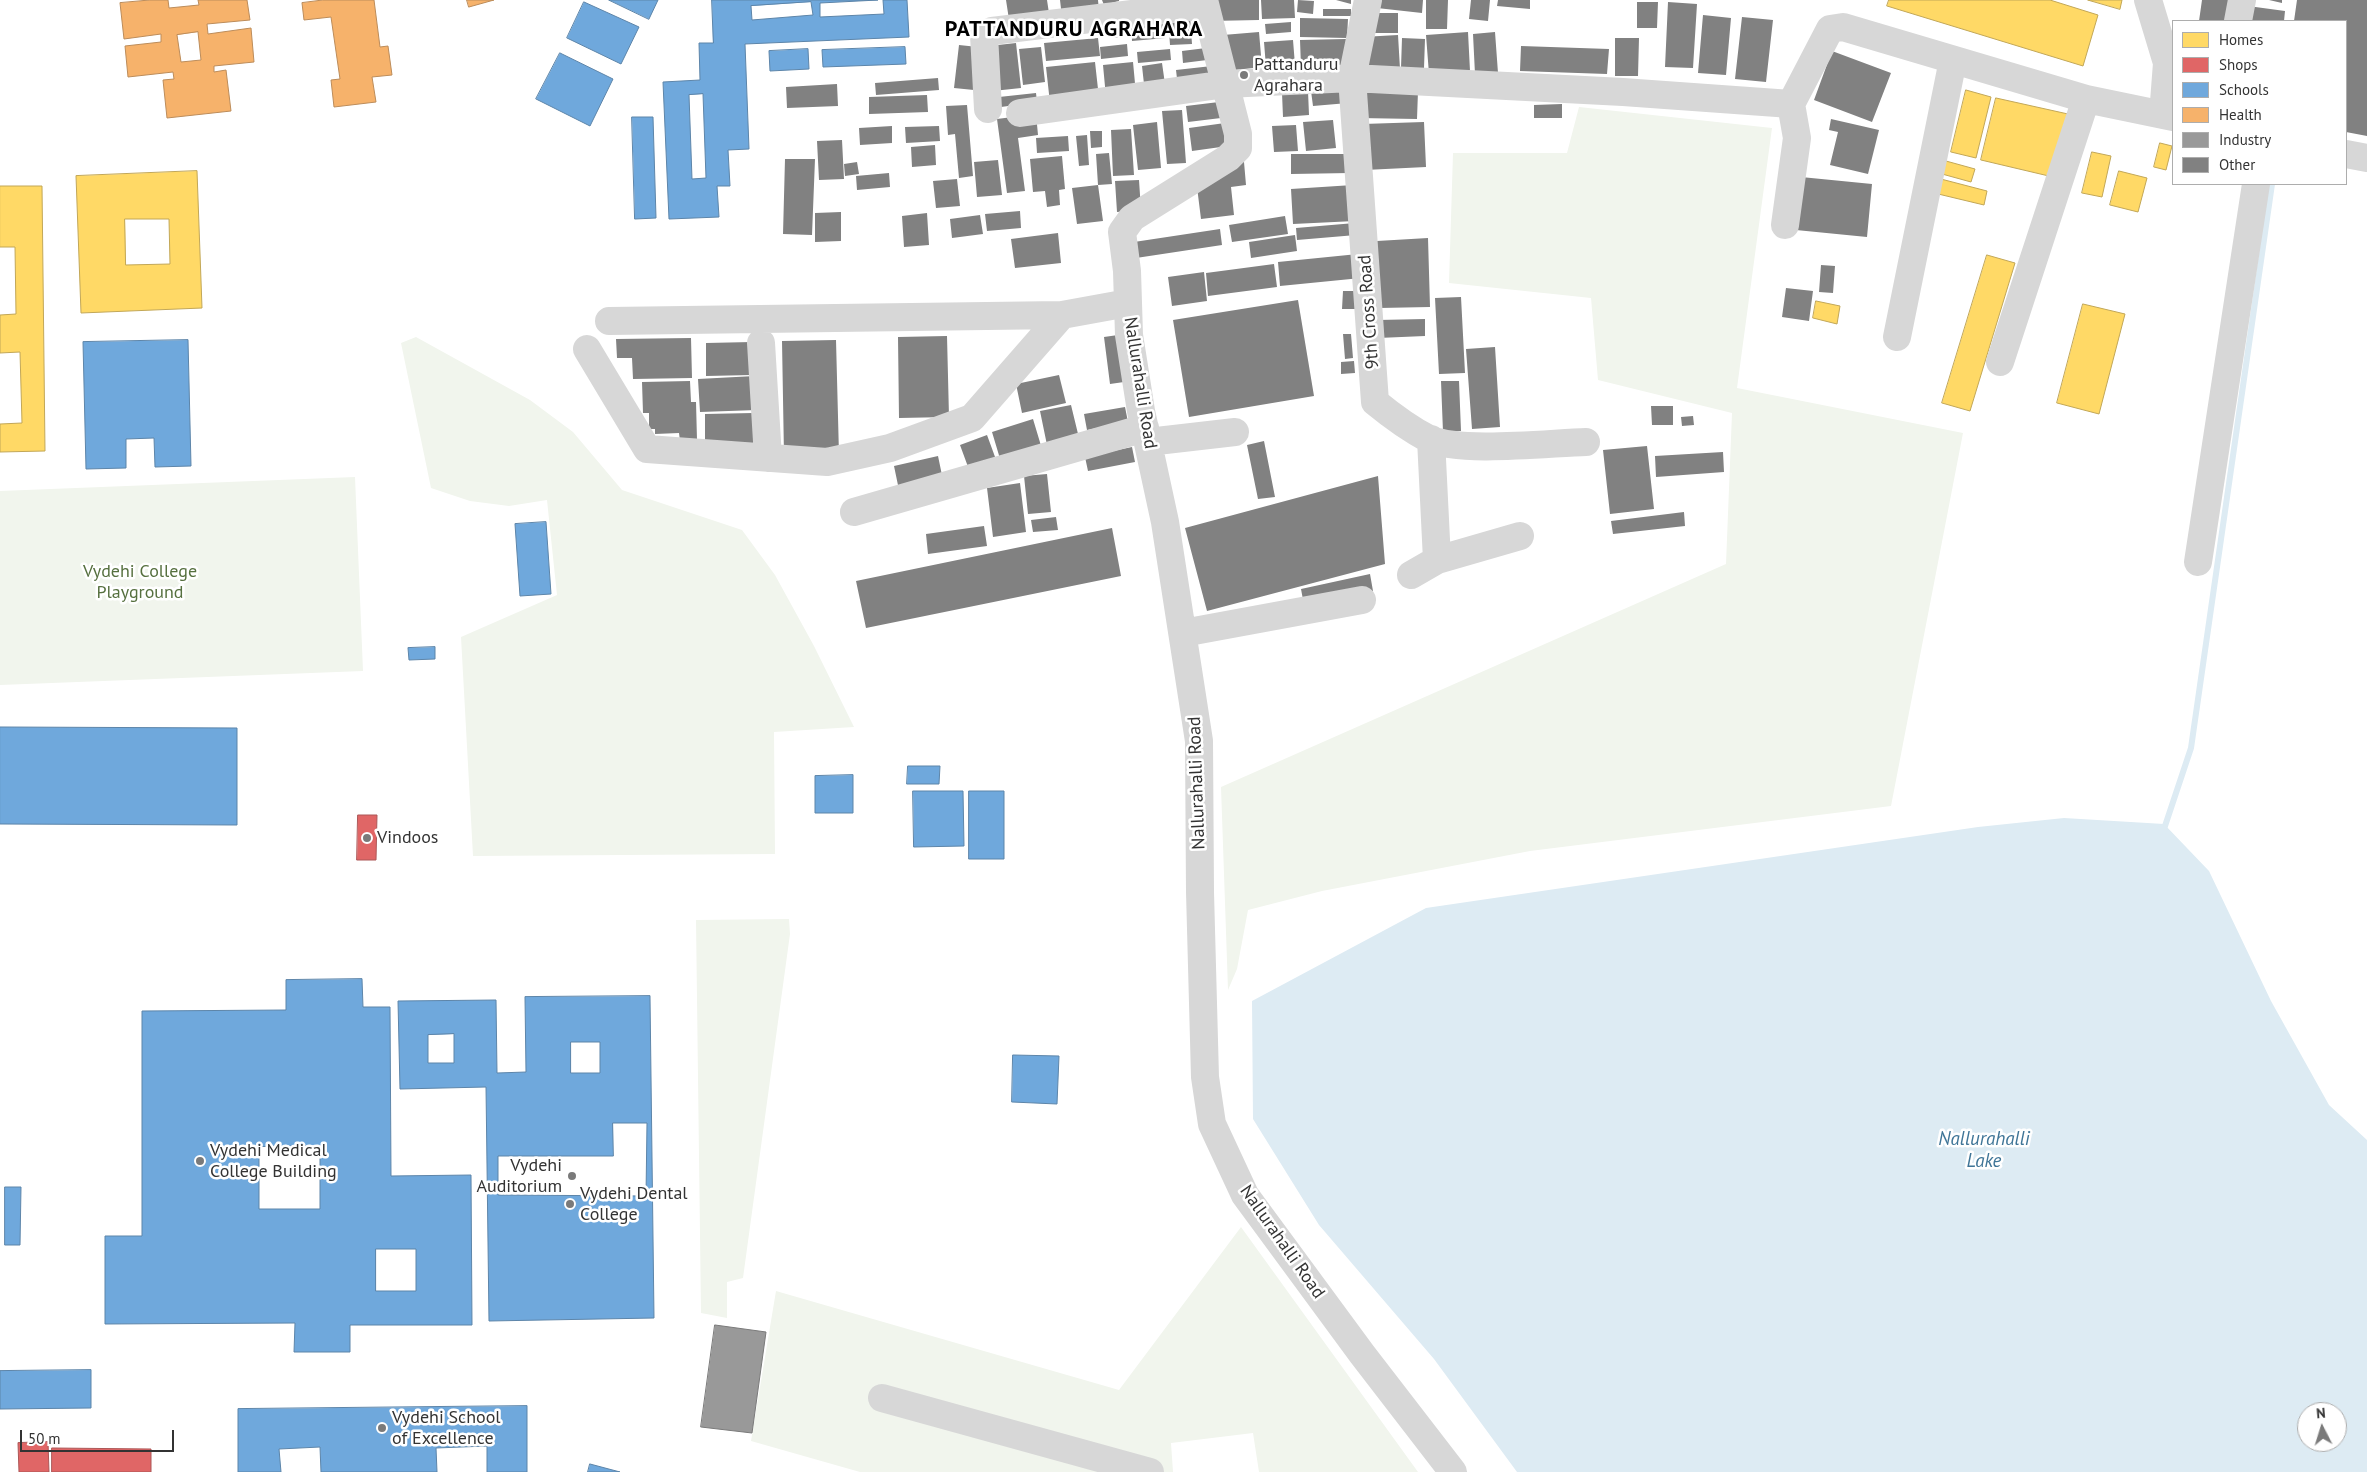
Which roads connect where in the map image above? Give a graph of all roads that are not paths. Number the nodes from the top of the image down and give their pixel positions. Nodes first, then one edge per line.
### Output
1 (1368, 0) edge
2 (2148, 0) edge
3 (2242, 0) edge
4 (1204, 2) edge
5 (2238, 20) edge
6 (1952, 60) junction
7 (1352, 78) junction
8 (1226, 84) junction
9 (2086, 99) junction
10 (1790, 104) junction
11 (988, 109) dead end
12 (1020, 113) dead end
13 (2168, 116) edge
14 (2347, 154) edge
15 (2367, 158) edge
16 (2256, 185) edge
17 (1785, 224) dead end
18 (1128, 303) junction
19 (1062, 316) junction
20 (609, 321) dead end
21 (1897, 338) dead end
22 (761, 344) dead end
23 (587, 349) dead end
24 (2000, 362) dead end
25 (1234, 432) dead end
26 (1146, 435) junction
27 (1431, 439) junction
28 (1586, 442) dead end
29 (768, 458) junction
30 (854, 512) dead end
31 (1520, 536) dead end
32 (1437, 560) junction
33 (2198, 562) dead end
34 (1411, 575) dead end
35 (1362, 600) dead end
36 (1183, 633) junction
37 (882, 1398) dead end
38 (1150, 1472) edge
39 (1453, 1472) edge

1 - 7 street, 9th Cross Road
2 - 13 street
3 - 5 street
4 - 8 street
4 - 11 street
6 - 9 street
6 - 10 street
6 - 21 street
7 - 8 street
7 - 10 street
7 - 27 street, 9th Cross Road
8 - 12 street
8 - 18 street, Nallurahalli Road
9 - 13 street
9 - 24 street
10 - 17 street
14 - 15 street
16 - 33 street
18 - 19 street
18 - 26 street, Nallurahalli Road
19 - 20 street
19 - 29 street
22 - 29 street
23 - 29 street
25 - 26 street
26 - 30 street
26 - 36 street, Nallurahalli Road
27 - 28 street, 9th Cross Road
27 - 32 street
31 - 32 street
32 - 34 street
35 - 36 street
36 - 39 street, Nallurahalli Road
37 - 38 street

